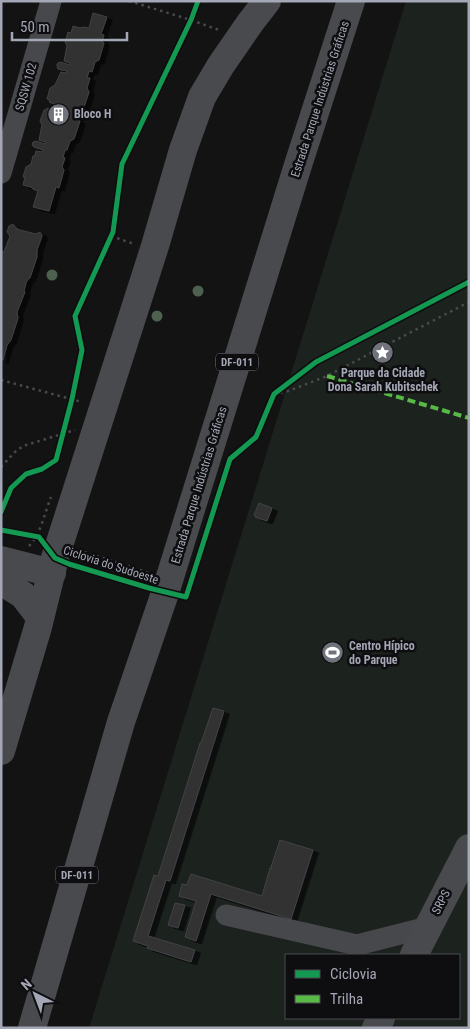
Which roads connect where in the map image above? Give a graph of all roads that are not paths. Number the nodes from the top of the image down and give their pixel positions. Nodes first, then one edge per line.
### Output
1 (51, 1) edge
2 (267, 1) edge
3 (351, 1) edge
4 (1, 173) edge
5 (1, 560) edge
6 (53, 566) junction
7 (1, 581) edge
8 (40, 617) junction
9 (1, 751) edge
10 (469, 848) edge
11 (226, 914) dead end
12 (428, 927) junction
13 (360, 950) edge
14 (414, 954) edge
15 (32, 1028) edge

1 - 4 street, SQSW 102
2 - 6 main road
3 - 15 main road, Estrada Parque Indústrias Gráficas / DF-011
5 - 6 main road
6 - 8 main road
7 - 8 main road
8 - 9 main road
10 - 12 main road, SRPS
11 - 13 street
12 - 13 street
12 - 14 main road, SRPS

